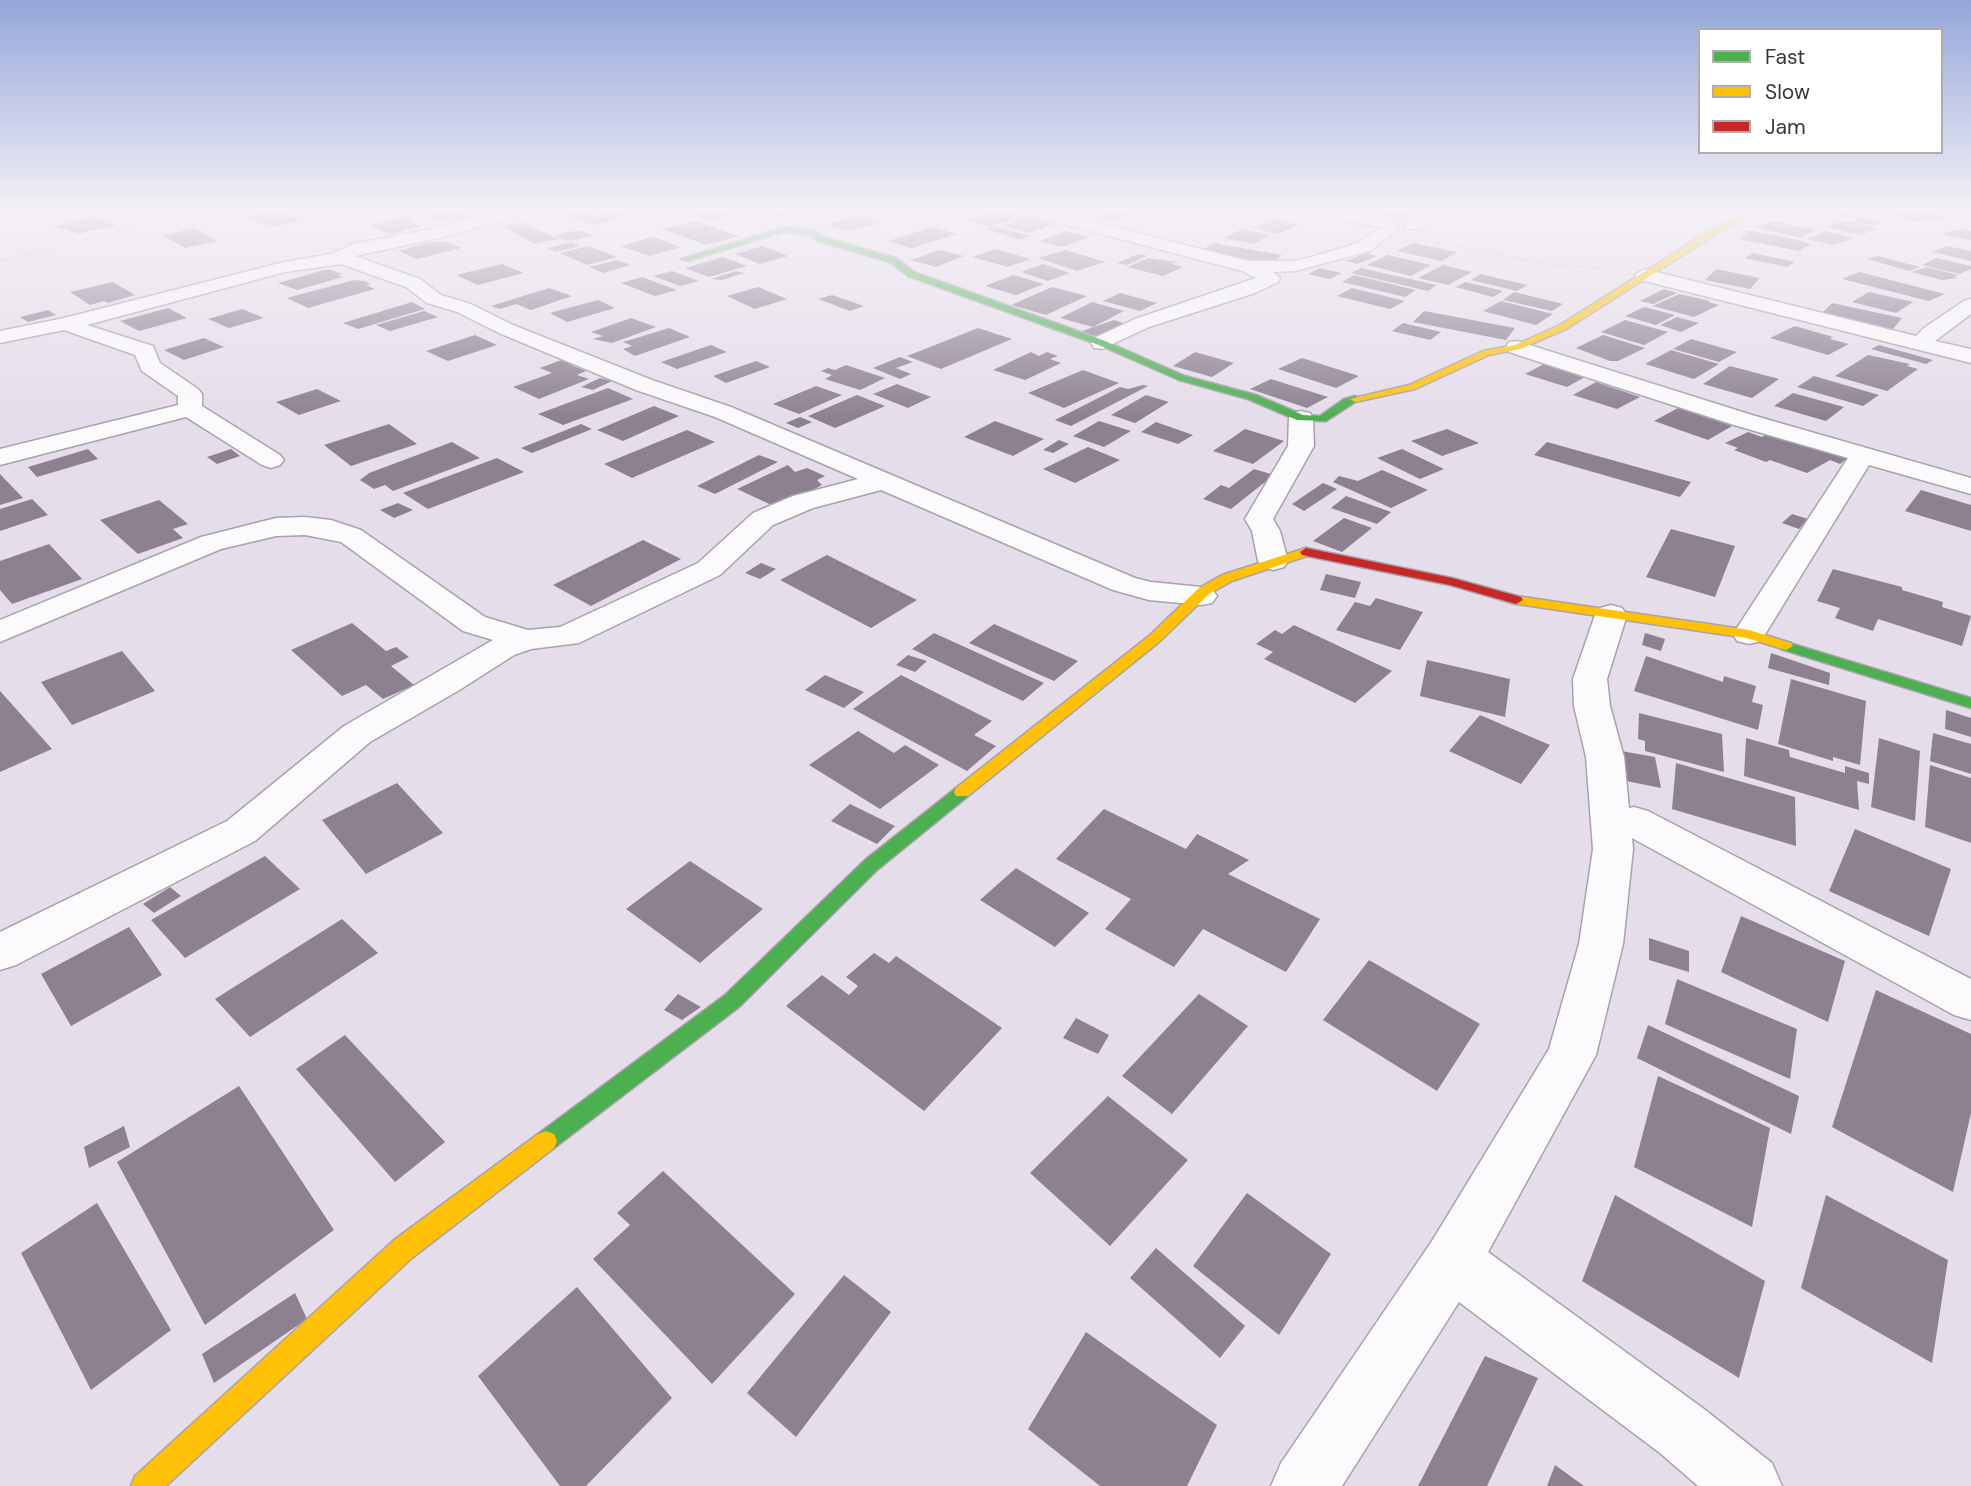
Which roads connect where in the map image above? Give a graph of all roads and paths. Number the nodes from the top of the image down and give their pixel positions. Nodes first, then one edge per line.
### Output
1 (233, 280) edge
2 (405, 280) edge
3 (929, 280) edge
4 (1266, 280) edge
5 (1637, 280) edge
6 (1672, 280) edge
7 (1971, 305) edge
8 (65, 324) junction
9 (0, 337) edge
10 (1102, 343) junction
11 (1920, 344) junction
12 (1517, 347) junction
13 (1971, 356) edge
14 (190, 409) junction
15 (1301, 418) junction
16 (1862, 456) junction
17 (0, 457) edge
18 (271, 460) dead end
19 (883, 481) junction
20 (1971, 486) edge
21 (1273, 561) junction
22 (1201, 596) junction
23 (1611, 615) junction
24 (0, 632) edge
25 (1749, 634) junction
26 (527, 640) junction
27 (1971, 703) edge
28 (1634, 821) dead end
29 (0, 952) edge
30 (1971, 1001) edge
31 (1452, 1261) junction
32 (145, 1486) edge
33 (1304, 1486) edge
34 (1749, 1486) edge

1 - 8 street
2 - 19 street
3 - 10 street
4 - 10 street
5 - 12 street
6 - 11 street
7 - 11 street
8 - 9 street
8 - 14 street
10 - 15 street
11 - 13 street
12 - 15 street
12 - 16 street
14 - 17 street
14 - 18 street
15 - 21 street
16 - 20 street
16 - 25 street
19 - 22 street
19 - 26 street
21 - 22 street
21 - 23 street
22 - 32 street
23 - 25 street
23 - 31 street
24 - 26 street
25 - 27 street
26 - 29 street
28 - 30 street
31 - 33 street
31 - 34 street

